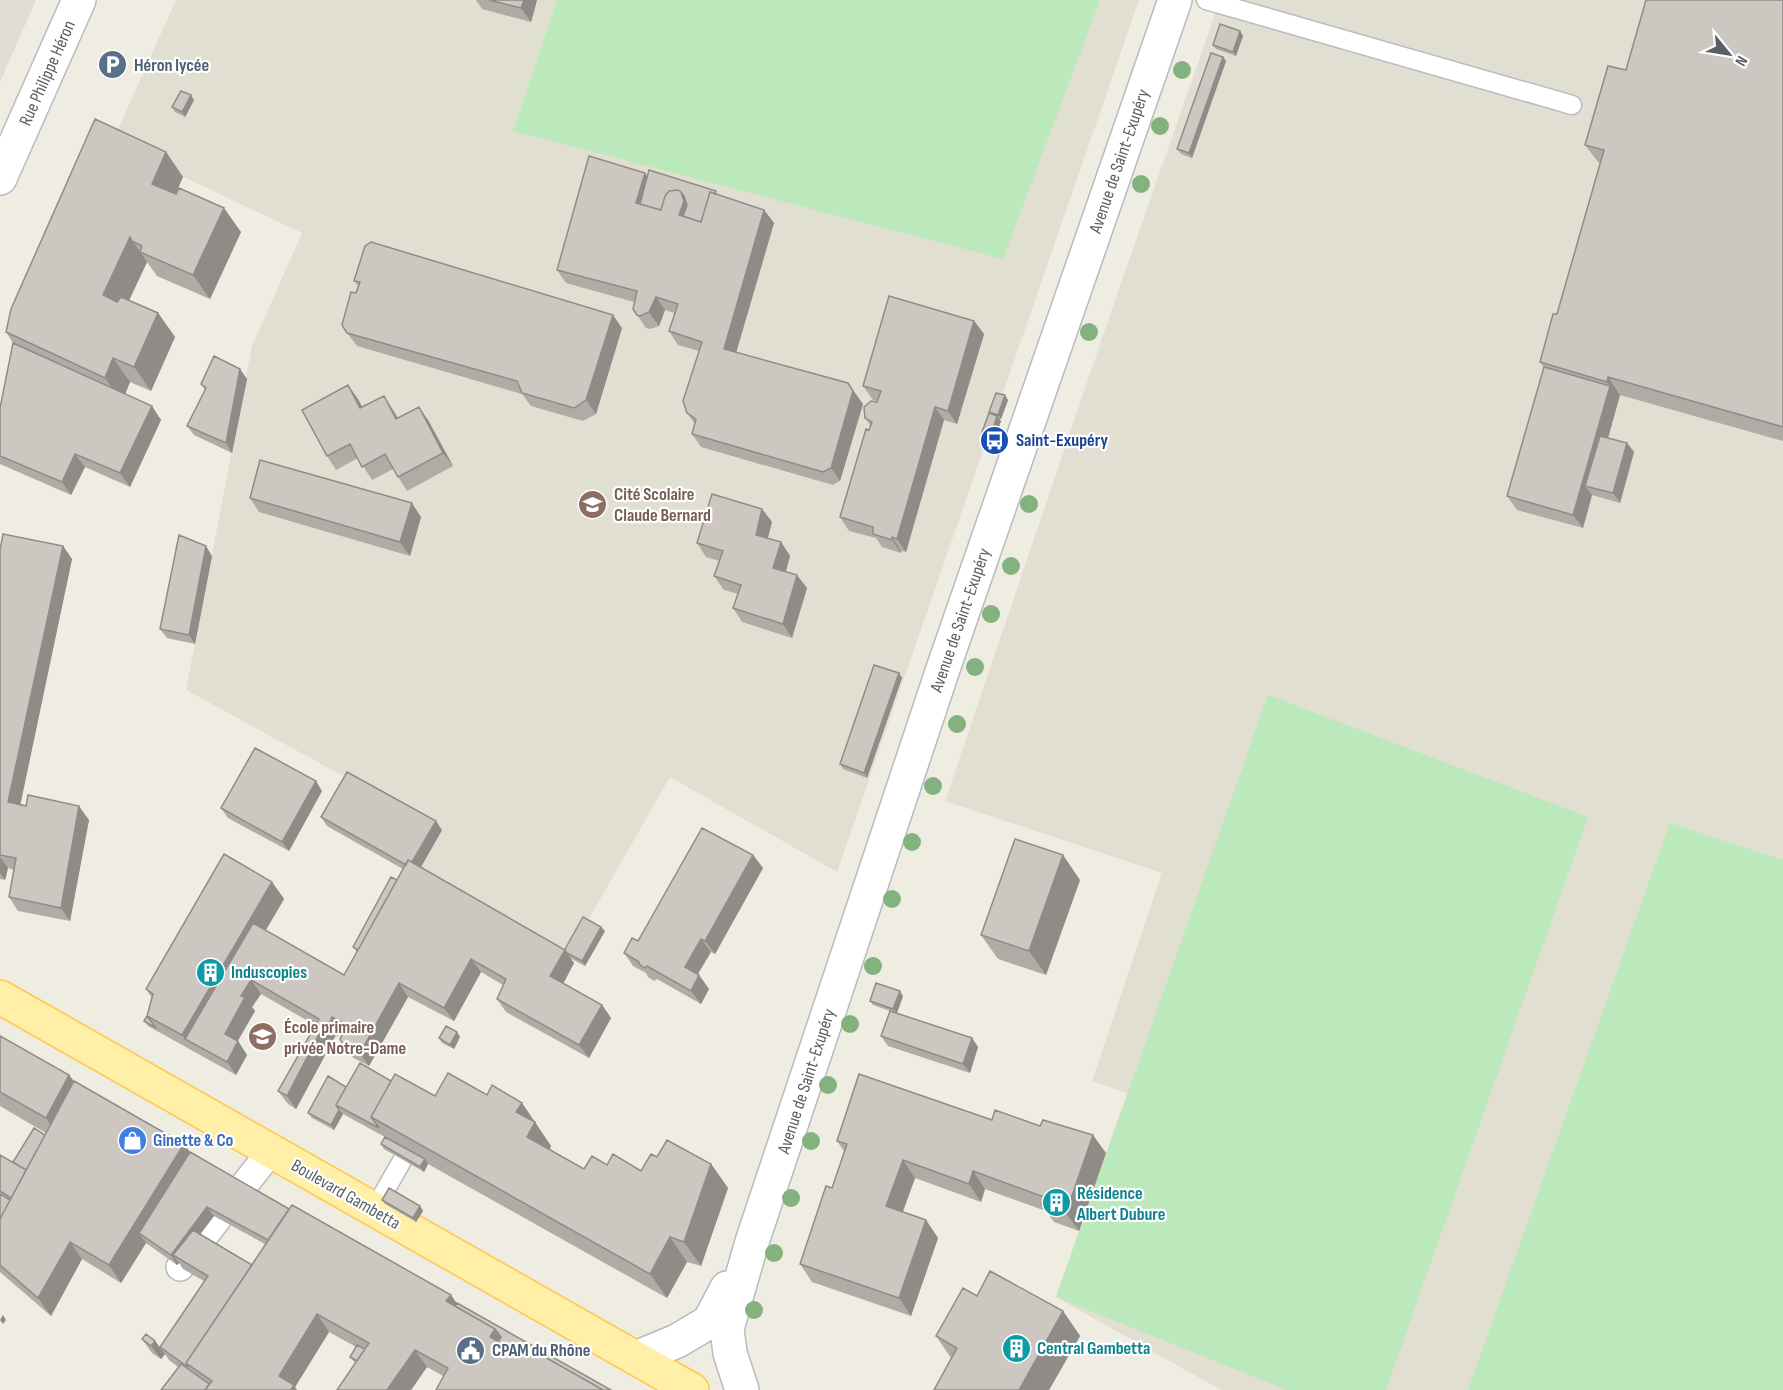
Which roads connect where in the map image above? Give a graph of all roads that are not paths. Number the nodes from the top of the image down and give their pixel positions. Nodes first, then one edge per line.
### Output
1 (79, 0) edge
2 (1175, 0) edge
3 (1206, 0) edge
4 (1572, 105) dead end
5 (0, 178) edge
6 (0, 997) edge
7 (272, 1151) junction
8 (403, 1160) edge
9 (242, 1188) edge
10 (374, 1210) junction
11 (218, 1218) edge
12 (752, 1242) junction
13 (180, 1267) edge
14 (636, 1358) junction
15 (692, 1390) edge
16 (742, 1390) edge

1 - 5 street, Rue Philippe Héron
2 - 12 street, Avenue de Saint-Exupéry
3 - 4 lane
6 - 7 main road, Boulevard Gambetta
7 - 9 street
7 - 10 main road, Boulevard Gambetta
8 - 10 lane
10 - 14 main road, Boulevard Gambetta
11 - 13 street
12 - 14 street, Avenue de Saint-Exupéry
12 - 16 street, Avenue de Saint-Exupéry
14 - 15 main road, Boulevard Gambetta

